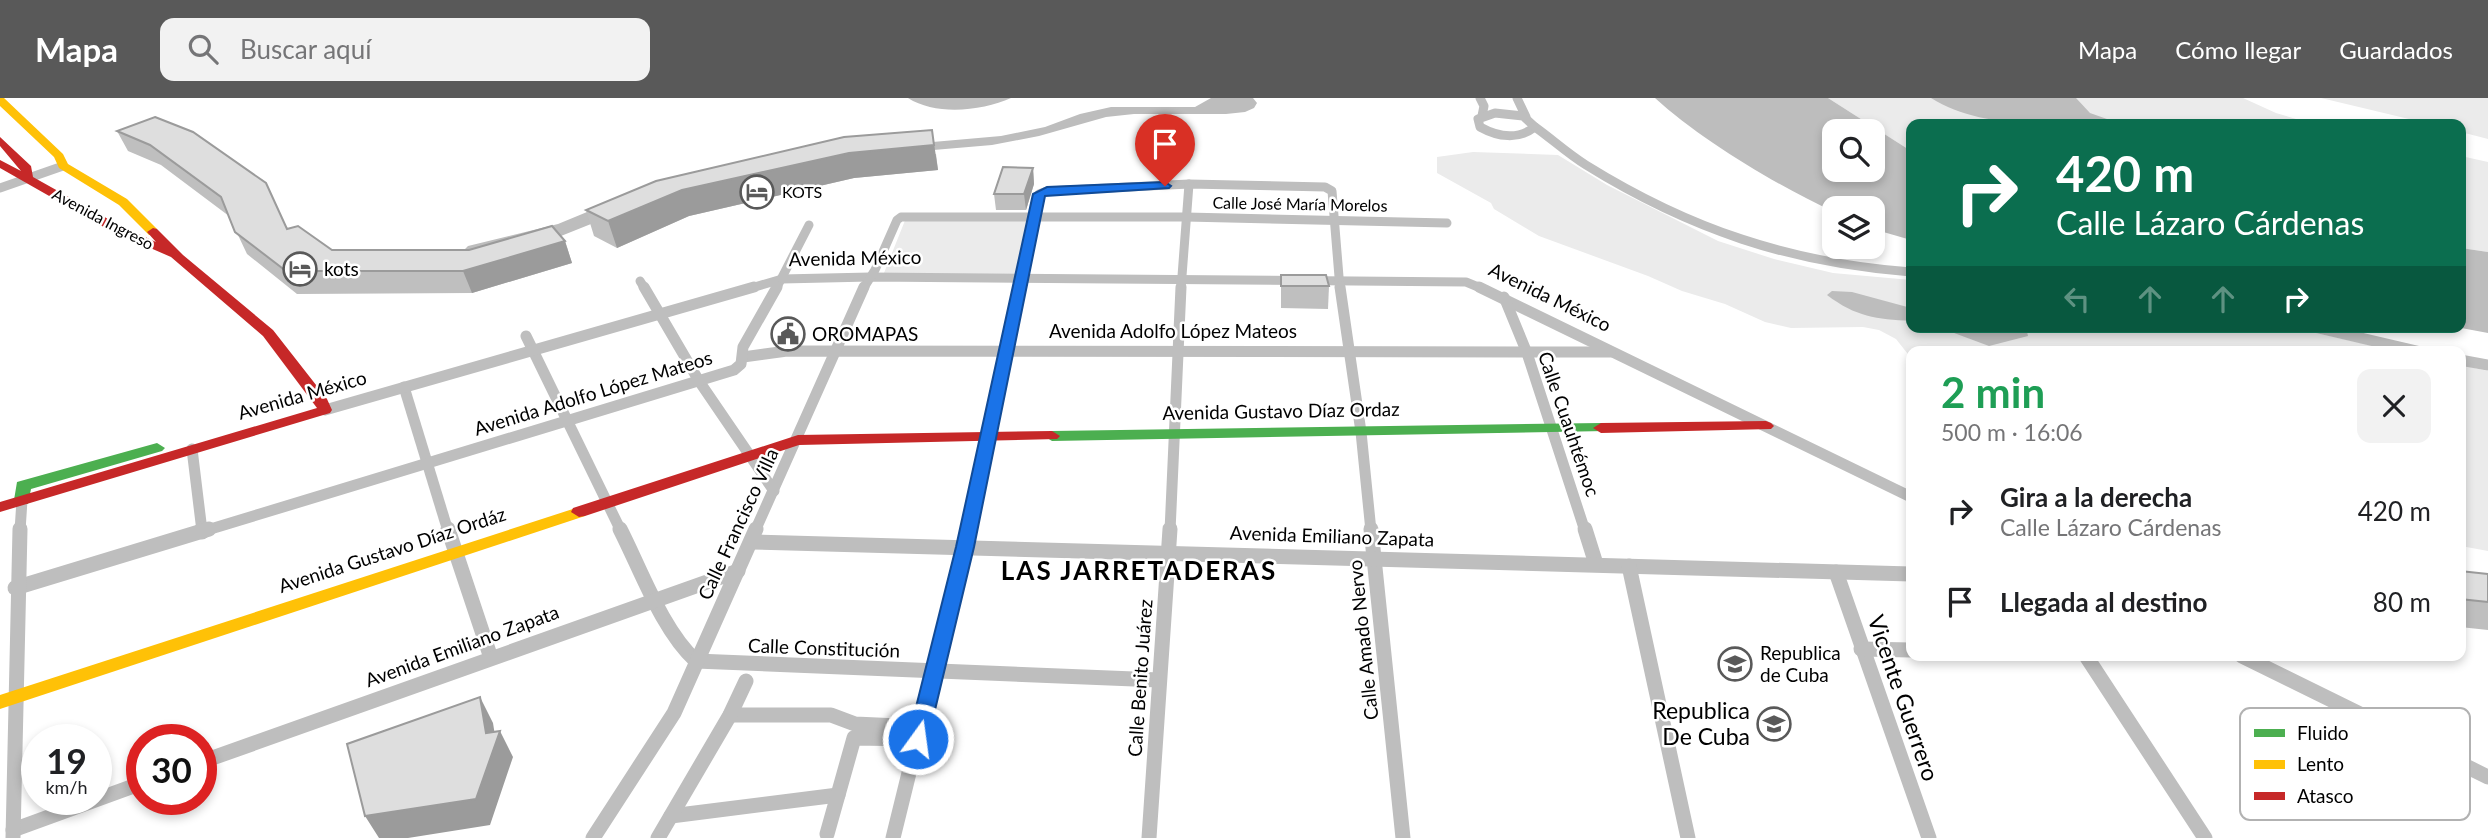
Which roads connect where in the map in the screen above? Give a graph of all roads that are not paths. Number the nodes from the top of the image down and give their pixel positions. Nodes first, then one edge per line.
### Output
1 (1480, 98) edge
2 (1517, 98) edge
3 (0, 100) edge
4 (1482, 116) junction
5 (1526, 117) junction
6 (1535, 127) junction
7 (1511, 136) junction
8 (0, 139) edge
9 (1563, 149) junction
10 (0, 163) edge
11 (63, 166) junction
12 (27, 179) junction
13 (1189, 184) junction
14 (0, 188) edge
15 (123, 202) junction
16 (88, 213) junction
17 (1034, 216) junction
18 (901, 217) joint
19 (1186, 217) junction
20 (1335, 221) junction
21 (1447, 223) dead end
22 (809, 225) dead end
23 (179, 258) junction
24 (1906, 272) edge
25 (870, 277) junction
26 (782, 279) junction
27 (1022, 279) junction
28 (1181, 280) junction
29 (1339, 280) junction
30 (640, 281) dead end
31 (1504, 297) junction
32 (661, 314) junction
33 (2340, 333) edge
34 (526, 336) dead end
35 (2395, 346) edge
36 (1176, 350) junction
37 (533, 351) junction
38 (835, 351) junction
39 (1007, 351) junction
40 (1348, 351) junction
41 (1527, 352) junction
42 (1614, 352) junction
43 (743, 357) junction
44 (2466, 361) edge
45 (2488, 365) edge
46 (699, 381) junction
47 (404, 387) junction
48 (324, 406) junction
49 (569, 421) junction
50 (1766, 426) junction
51 (1552, 428) junction
52 (1360, 432) junction
53 (1176, 434) junction
54 (989, 437) junction
55 (797, 440) junction
56 (192, 449) junction
57 (749, 456) junction
58 (426, 464) junction
59 (774, 491) junction
60 (23, 493) junction
61 (1906, 495) edge
62 (607, 501) junction
63 (0, 507) edge
64 (202, 533) junction
65 (752, 542) junction
66 (965, 547) junction
67 (455, 551) junction
68 (1168, 552) junction
69 (1374, 558) junction
70 (1596, 564) junction
71 (1629, 566) junction
72 (738, 571) junction
73 (1836, 572) junction
74 (1906, 573) edge
75 (15, 588) junction
76 (656, 600) junction
77 (1861, 649) junction
78 (1906, 650) edge
79 (491, 658) junction
80 (2089, 661) edge
81 (2252, 661) edge
82 (696, 662) junction
83 (935, 672) junction
84 (1159, 680) junction
85 (746, 681) dead end
86 (17, 696) junction
87 (0, 702) edge
88 (2351, 708) edge
89 (730, 715) junction
90 (920, 733) junction
91 (217, 756) edge
92 (2470, 768) edge
93 (2488, 777) edge
94 (126, 789) edge
95 (838, 795) junction
96 (671, 816) junction
97 (13, 834) edge
98 (827, 834) dead end
99 (593, 838) edge
100 (658, 838) edge
101 (893, 838) edge
102 (1149, 838) edge
103 (1403, 838) edge
104 (1688, 838) edge
105 (1929, 838) edge
106 (2205, 838) edge

1 - 4 street
2 - 5 street
3 - 11 main road
4 - 5 street
4 - 7 street
5 - 6 street
6 - 7 street
6 - 9 street
7 - 9 street
8 - 11 main road
8 - 12 main road
9 - 24 street
10 - 12 main road, Avenida Ingreso
11 - 12 street
11 - 15 main road, Avenida Ingreso
12 - 14 street
12 - 16 main road, Avenida Ingreso
13 - 17 street
13 - 19 street, Calle Benito Juárez
13 - 20 street, Calle Amado Nervo
15 - 16 main road
15 - 23 main road, Avenida Ingreso
16 - 23 main road, Avenida Ingreso
17 - 18 street, Calle José María Morelos
17 - 19 street, Calle José María Morelos
17 - 27 street
18 - 25 street, Calle Francisco Villa
19 - 20 street, Calle José María Morelos
19 - 28 street, Calle Benito Juárez
20 - 21 street, Calle José María Morelos
20 - 29 street, Calle Amado Nervo
22 - 26 street
23 - 48 main road, Avenida Ingreso
25 - 26 street, Avenida México
25 - 27 street, Avenida México
25 - 38 street, Calle Francisco Villa
26 - 32 street, Avenida México
26 - 43 street
27 - 28 street, Avenida México
27 - 39 street
28 - 29 street, Avenida México
28 - 36 street, Calle Benito Juárez
29 - 31 street, Avenida México
29 - 40 street, Calle Amado Nervo
30 - 32 street
31 - 41 street, Calle Cuauhtémoc
31 - 42 street, Avenida México
32 - 37 street, Avenida México
32 - 46 street
33 - 35 street
34 - 37 street
36 - 39 street, Avenida Adolfo López Mateos
36 - 40 street, Avenida Adolfo López Mateos
36 - 53 street, Calle Benito Juárez
37 - 47 street, Avenida México
37 - 49 street
38 - 39 street, Avenida Adolfo López Mateos
38 - 43 street, Avenida Adolfo López Mateos
38 - 55 street, Calle Francisco Villa
39 - 54 street
40 - 41 street, Avenida Adolfo López Mateos
40 - 52 street, Calle Amado Nervo
41 - 42 street, Avenida Adolfo López Mateos
41 - 51 street, Calle Cuauhtémoc
42 - 50 street, Avenida México
43 - 46 street, Avenida Adolfo López Mateos
44 - 45 street
46 - 49 street, Avenida Adolfo López Mateos
46 - 57 street
47 - 48 street, Avenida México
47 - 58 street
48 - 56 main road, Avenida México
48 - 60 main road, Avenida México
49 - 58 street, Avenida Adolfo López Mateos
49 - 62 street
50 - 51 main road, Avenida Gustavo Díaz Ordaz
50 - 61 street, Avenida México
51 - 52 main road, Avenida Gustavo Díaz Ordaz
51 - 70 street, Calle Cuauhtémoc
52 - 53 main road, Avenida Gustavo Díaz Ordaz
52 - 69 street, Calle Amado Nervo
53 - 54 main road, Avenida Gustavo Díaz Ordaz
53 - 68 street, Calle Benito Juárez
54 - 55 main road, Avenida Gustavo Díaz Ordaz
54 - 66 street
55 - 57 main road, Avenida Gustavo Díaz Ordáz
55 - 59 street, Calle Francisco Villa
56 - 60 main road, Avenida México
56 - 64 street
57 - 59 street
57 - 62 main road, Avenida Gustavo Díaz Ordáz
58 - 64 street, Avenida Adolfo López Mateos
58 - 67 street
59 - 65 street, Calle Francisco Villa
60 - 63 main road
60 - 75 street
62 - 67 main road, Avenida Gustavo Díaz Ordáz
62 - 76 street
64 - 75 street, Avenida Adolfo López Mateos
65 - 66 street, Avenida Emiliano Zapata
65 - 72 street, Calle Francisco Villa
66 - 68 street, Avenida Emiliano Zapata
66 - 83 street
67 - 79 street
67 - 86 main road, Avenida Gustavo Díaz Ordáz
68 - 69 street, Avenida Emiliano Zapata
68 - 84 street, Calle Benito Juárez
69 - 70 street, Avenida Emiliano Zapata
69 - 103 street, Calle Amado Nervo
70 - 71 street, Avenida Emiliano Zapata
71 - 73 street, Avenida Emiliano Zapata
71 - 104 street
72 - 76 street, Avenida Emiliano Zapata
72 - 82 street, Calle Francisco Villa
73 - 74 street, Avenida Emiliano Zapata
73 - 77 street, Vicente Guerrero
75 - 86 street
76 - 79 street, Avenida Emiliano Zapata
76 - 82 street
77 - 78 street
77 - 105 street, Vicente Guerrero
79 - 91 street, Avenida Emiliano Zapata
80 - 106 street
81 - 88 street
82 - 83 street, Calle Constitución
82 - 99 street, Calle Francisco Villa
83 - 84 street, Calle Constitución
83 - 90 street
84 - 102 street, Calle Benito Juárez
85 - 89 street
86 - 87 main road, Avenida Gustavo Díaz Ordáz
86 - 97 street
89 - 90 street
89 - 96 street
90 - 95 street
90 - 101 street
92 - 93 street
94 - 97 street
95 - 96 street
95 - 98 street
96 - 100 street

